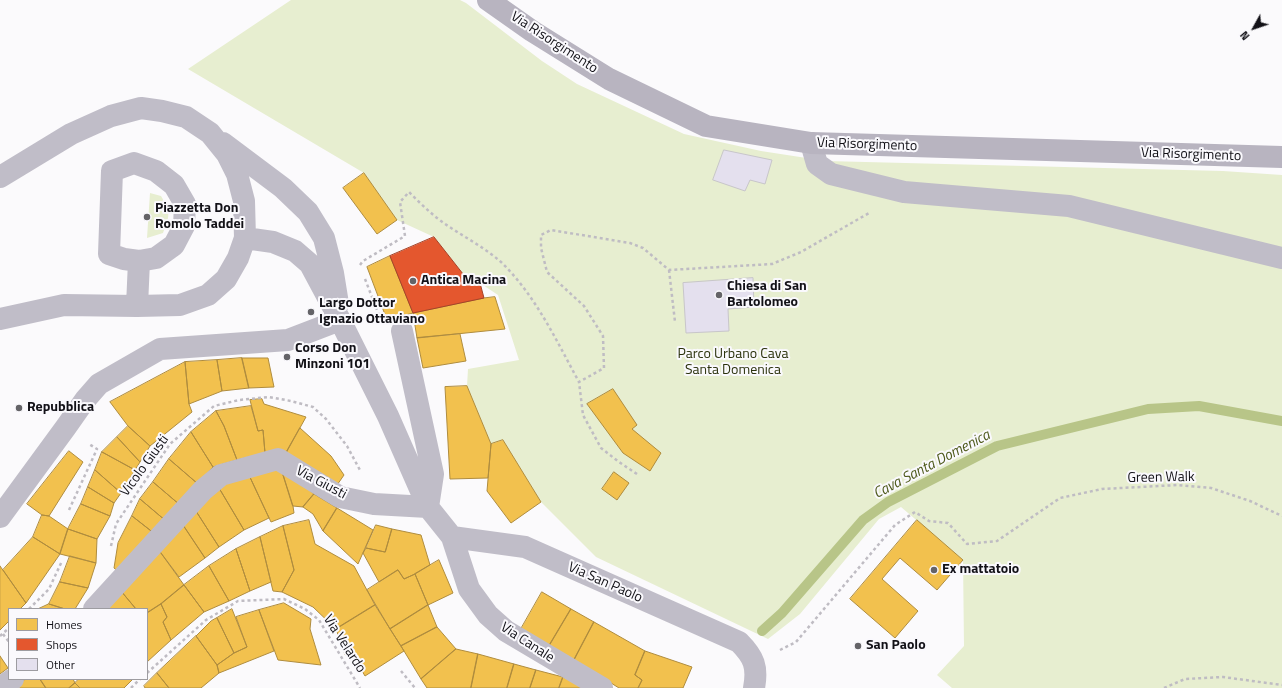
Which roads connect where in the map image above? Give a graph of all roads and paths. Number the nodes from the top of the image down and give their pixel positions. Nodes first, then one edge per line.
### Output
1 (488, 0) edge
2 (210, 132) junction
3 (811, 143) junction
4 (1282, 158) edge
5 (0, 177) edge
6 (904, 192) junction
7 (245, 238) junction
8 (1282, 258) edge
9 (139, 261) junction
10 (360, 267) dead end
11 (669, 270) junction
12 (362, 274) dead end
13 (137, 306) junction
14 (0, 319) edge
15 (340, 320) junction
16 (675, 322) dead end
17 (402, 331) joint
18 (579, 382) junction
19 (66, 427) junction
20 (636, 474) dead end
21 (374, 504) junction
22 (428, 508) junction
23 (69, 510) dead end
24 (0, 516) edge
25 (1282, 516) edge
26 (452, 537) junction
27 (110, 553) dead end
28 (62, 561) dead end
29 (30, 608) edge
30 (95, 608) edge
31 (754, 663) junction
32 (401, 671) dead end
33 (148, 672) edge
34 (12, 680) edge
35 (139, 680) edge
36 (1282, 685) edge
37 (0, 688) edge
38 (131, 688) edge
39 (360, 688) edge
40 (415, 688) edge
41 (602, 688) edge
42 (754, 688) edge
43 (1164, 688) edge

1 - 3 main road, Via Risorgimento
2 - 5 street
2 - 7 street
2 - 15 street
3 - 4 main road, Via Risorgimento
3 - 6 street
6 - 8 street
6 - 11 path
7 - 13 street
7 - 15 street
9 - 9 street
9 - 13 street
10 - 18 path
11 - 16 path
11 - 18 path
12 - 17 path
13 - 14 street
15 - 19 street
15 - 22 street
17 - 22 street
18 - 20 path
19 - 23 path
19 - 24 street
21 - 22 street, Via Giusti
21 - 27 path, Vicolo Giusti
21 - 30 street, Via Giusti
22 - 26 street
25 - 31 path, Green Walk
26 - 31 street, Via San Paolo
26 - 41 street, Via Canale
28 - 29 path
31 - 42 street, Via San Paolo
32 - 40 path
33 - 39 path, Via Velardo
34 - 37 street
35 - 38 path
36 - 43 path

